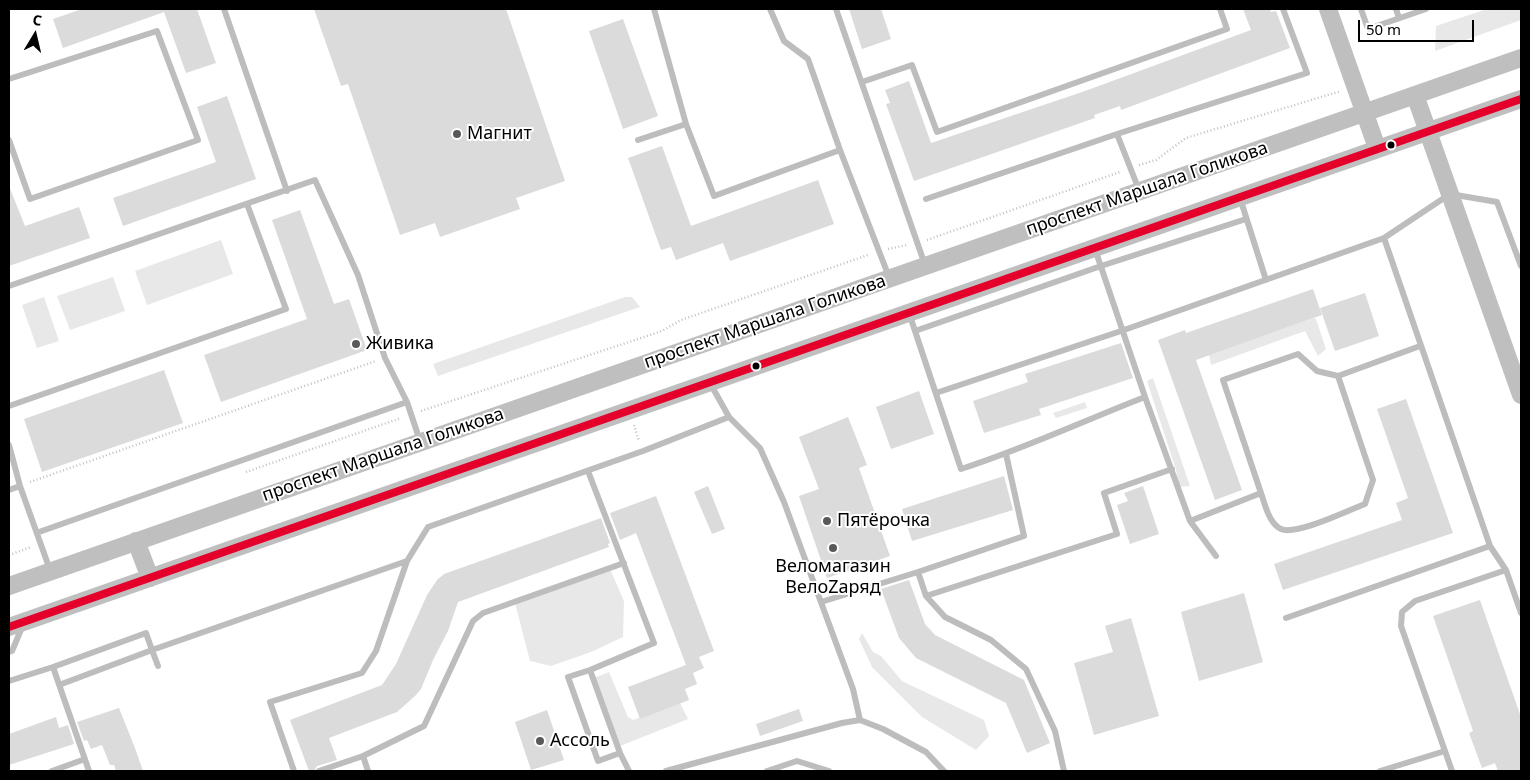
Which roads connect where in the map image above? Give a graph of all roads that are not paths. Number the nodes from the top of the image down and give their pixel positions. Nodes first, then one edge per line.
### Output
1 (224, 9) edge
2 (654, 9) edge
3 (770, 9) edge
4 (836, 9) edge
5 (1220, 9) edge
6 (1283, 9) edge
7 (1328, 9) edge
8 (1361, 9) edge
9 (1396, 9) edge
10 (1426, 9) edge
11 (1399, 18) junction
12 (1521, 58) edge
13 (9, 79) edge
14 (862, 82) junction
15 (1414, 95) junction
16 (1521, 99) edge
17 (1365, 113) junction
18 (686, 124) junction
19 (1427, 132) junction
20 (1117, 134) junction
21 (9, 140) edge
22 (638, 140) dead end
23 (1377, 148) junction
24 (840, 150) junction
25 (12, 157) edge
26 (287, 191) junction
27 (1140, 191) junction
28 (1450, 194) junction
29 (1240, 197) junction
30 (926, 199) dead end
31 (247, 204) junction
32 (1246, 219) junction
33 (1384, 238) junction
34 (1095, 248) junction
35 (1520, 259) edge
36 (925, 266) junction
37 (1101, 266) junction
38 (1521, 266) edge
39 (889, 279) junction
40 (1266, 280) junction
41 (9, 286) edge
42 (909, 313) junction
43 (1124, 330) junction
44 (915, 331) junction
45 (1420, 346) junction
46 (1338, 376) junction
47 (710, 382) junction
48 (936, 393) junction
49 (1521, 395) edge
50 (1145, 397) junction
51 (407, 402) junction
52 (9, 406) edge
53 (729, 417) junction
54 (420, 442) junction
55 (9, 446) edge
56 (1006, 454) junction
57 (1172, 469) junction
58 (588, 471) junction
59 (20, 486) junction
60 (9, 490) edge
61 (1261, 493) junction
62 (1190, 522) junction
63 (38, 532) junction
64 (136, 541) junction
65 (1490, 546) junction
66 (1216, 556) dead end
67 (407, 561) junction
68 (624, 563) junction
69 (1506, 570) junction
70 (51, 571) junction
71 (918, 572) junction
72 (150, 578) junction
73 (9, 586) edge
74 (926, 596) junction
75 (821, 602) junction
76 (1521, 613) edge
77 (1286, 618) dead end
78 (17, 625) edge
79 (152, 650) junction
80 (9, 652) edge
81 (158, 666) dead end
82 (54, 667) junction
83 (590, 670) junction
84 (9, 681) edge
85 (59, 685) junction
86 (860, 720) junction
87 (1445, 751) junction
88 (620, 753) junction
89 (363, 756) junction
90 (85, 759) junction
91 (1064, 770) edge
92 (52, 771) edge
93 (89, 771) edge
94 (294, 771) edge
95 (319, 771) edge
96 (368, 771) edge
97 (628, 771) edge
98 (666, 771) edge
99 (767, 771) edge
100 (829, 771) edge
101 (944, 771) edge
102 (1056, 771) edge
103 (1380, 771) edge
104 (1452, 771) edge

1 - 26 lane
2 - 18 lane
3 - 24 lane
4 - 14 lane
5 - 14 lane
6 - 20 lane
7 - 17 main road
8 - 11 lane
9 - 11 lane
10 - 11 lane
12 - 15 main road, проспект Маршала Голикова
13 - 25 lane
14 - 36 lane
15 - 17 main road, проспект Маршала Голикова
15 - 19 main road
16 - 19 main road
17 - 23 main road
17 - 27 main road, проспект Маршала Голикова
18 - 22 lane
18 - 24 lane
19 - 23 main road
19 - 28 main road
20 - 27 lane
20 - 30 lane
21 - 25 lane
23 - 29 main road
24 - 39 lane
26 - 31 lane
26 - 51 lane
27 - 36 main road, проспект Маршала Голикова
28 - 33 lane
28 - 35 lane
28 - 49 main road
29 - 32 lane
29 - 34 main road
31 - 41 lane
31 - 52 lane
32 - 37 lane
32 - 40 lane
33 - 40 lane
33 - 45 lane
34 - 37 lane
34 - 42 main road
35 - 38 lane
36 - 39 main road, проспект Маршала Голикова
37 - 43 lane
37 - 44 lane
39 - 54 main road, проспект Маршала Голикова
40 - 43 lane
42 - 44 lane
42 - 47 main road
43 - 48 lane
43 - 50 lane
44 - 48 lane
45 - 46 lane
45 - 65 lane
46 - 61 lane
46 - 61 lane
47 - 53 lane
47 - 72 main road
48 - 56 lane
50 - 56 lane
50 - 57 lane
51 - 54 lane
51 - 63 lane
53 - 58 lane
53 - 75 lane
54 - 64 main road, проспект Маршала Голикова
55 - 59 lane
56 - 71 lane
57 - 62 lane
57 - 74 lane
58 - 67 lane
58 - 68 lane
59 - 60 lane
59 - 63 lane
61 - 62 lane
62 - 66 lane
63 - 70 lane
64 - 70 main road, проспект Маршала Голикова
64 - 72 main road
65 - 69 lane
65 - 77 lane
67 - 79 lane
67 - 94 lane
68 - 83 lane
68 - 89 lane
69 - 76 lane
69 - 87 lane
70 - 73 main road, проспект Маршала Голикова
71 - 74 lane
71 - 75 lane
72 - 78 main road
74 - 91 lane
75 - 86 lane
78 - 80 lane
79 - 81 lane
79 - 82 lane
79 - 85 lane
82 - 84 lane
82 - 85 lane
83 - 88 lane
83 - 88 lane
85 - 90 lane
86 - 98 lane
86 - 101 lane
87 - 103 lane
87 - 104 lane
88 - 97 lane
89 - 95 lane
89 - 96 lane
90 - 92 lane
90 - 93 lane
91 - 102 lane
99 - 100 lane

